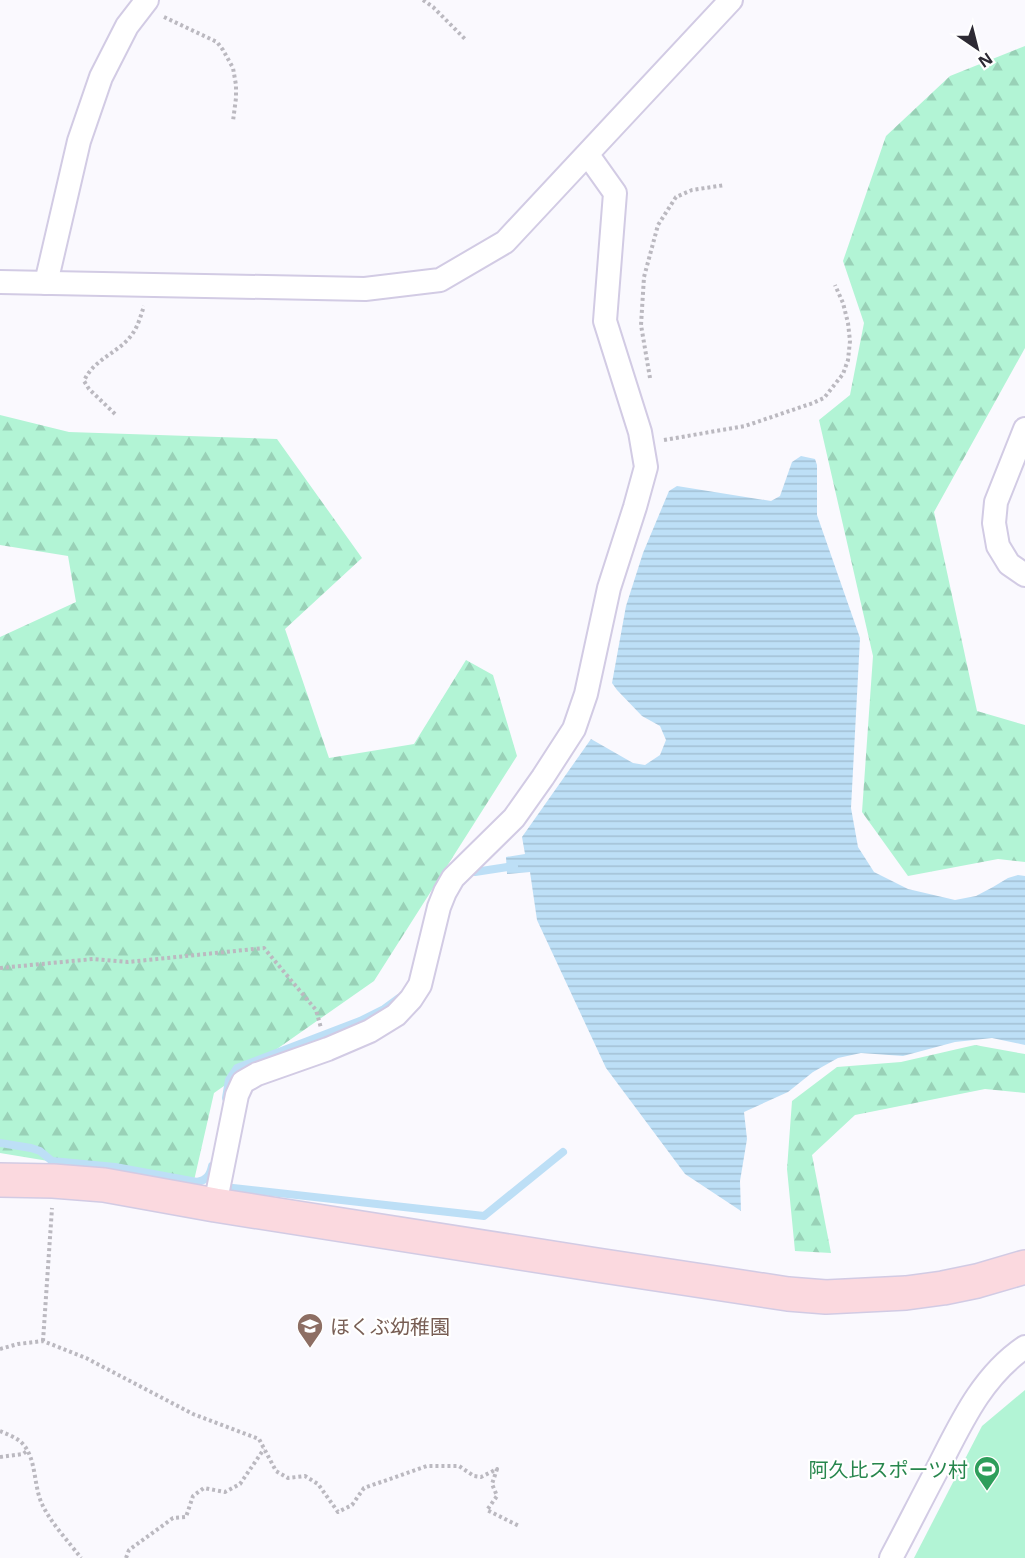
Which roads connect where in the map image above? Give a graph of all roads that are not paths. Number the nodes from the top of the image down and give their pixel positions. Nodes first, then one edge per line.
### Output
1 (731, 0) edge
2 (145, 3) edge
3 (588, 155) junction
4 (0, 282) edge
5 (46, 283) junction
6 (1025, 429) edge
7 (1025, 574) edge
8 (0, 1180) edge
9 (215, 1205) junction
10 (1025, 1267) edge
11 (1025, 1347) edge
12 (891, 1558) edge

1 - 3 street
2 - 5 street
3 - 5 street
3 - 9 street
4 - 5 street
6 - 7 street
8 - 9 street
9 - 10 street
11 - 12 street

